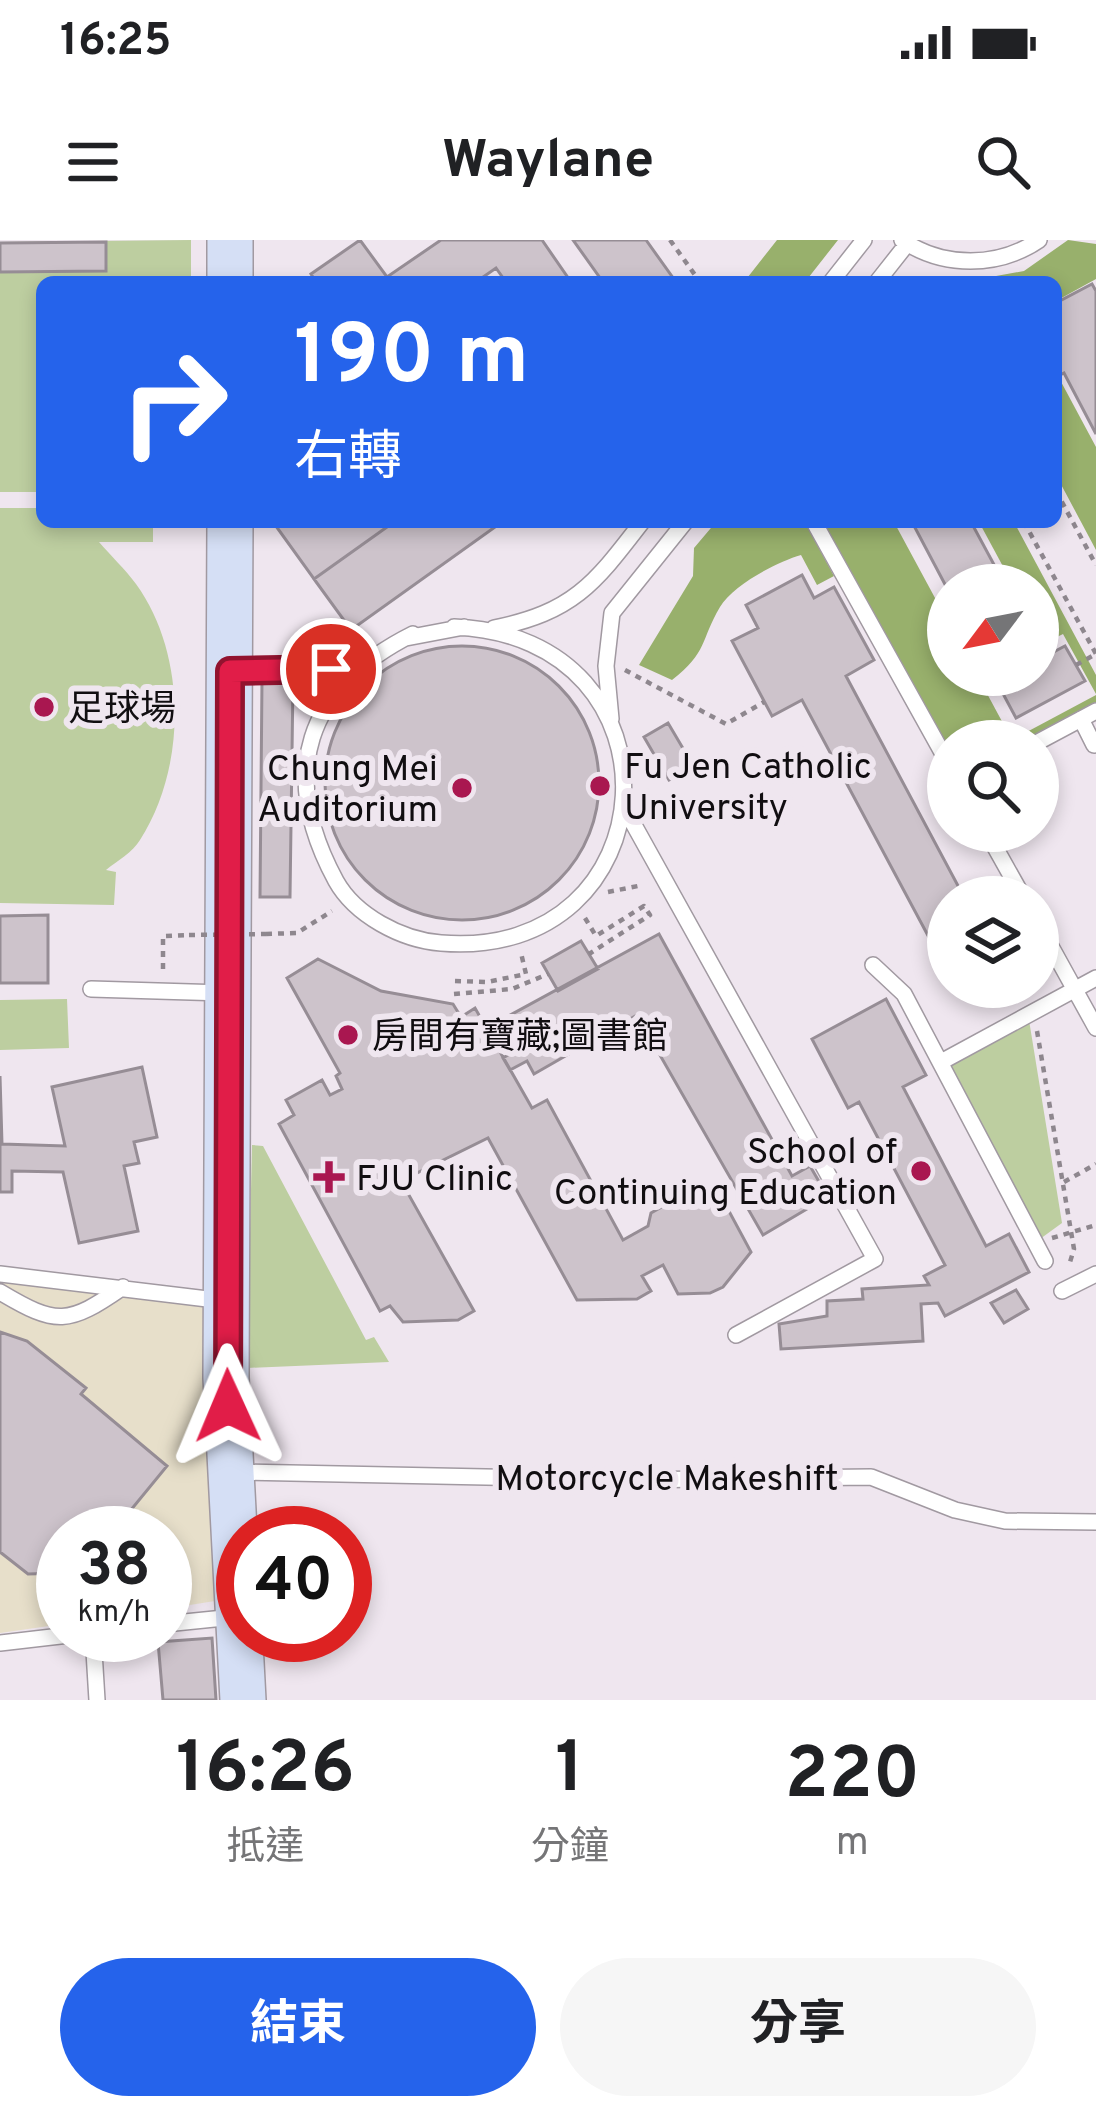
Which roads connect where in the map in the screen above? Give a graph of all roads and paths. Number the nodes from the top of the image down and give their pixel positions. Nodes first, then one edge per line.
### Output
1 (230, 240) edge
2 (670, 240) edge
3 (864, 240) edge
4 (1039, 240) edge
5 (905, 242) edge
6 (230, 276) edge
7 (696, 276) edge
8 (836, 276) edge
9 (881, 276) edge
10 (1062, 502) edge
11 (230, 528) edge
12 (637, 528) edge
13 (680, 528) edge
14 (817, 528) edge
15 (1027, 528) edge
16 (1096, 565) edge
17 (587, 592) junction
18 (613, 613) junction
19 (497, 628) junction
20 (1096, 654) edge
21 (368, 657) junction
22 (1076, 665) dead end
23 (230, 671) junction
24 (622, 684) dead end
25 (764, 702) dead end
26 (1089, 715) edge
27 (611, 722) junction
28 (927, 725) edge
29 (1059, 731) edge
30 (1094, 745) edge
31 (624, 807) junction
32 (615, 882) dead end
33 (657, 883) dead end
34 (608, 892) junction
35 (576, 903) junction
36 (346, 908) junction
37 (336, 919) dead end
38 (585, 919) junction
39 (568, 929) dead end
40 (517, 936) junction
41 (539, 946) dead end
42 (589, 953) dead end
43 (521, 954) junction
44 (1059, 957) edge
45 (163, 959) dead end
46 (503, 960) dead end
47 (873, 965) dead end
48 (548, 974) dead end
49 (1096, 978) edge
50 (455, 981) dead end
51 (91, 989) dead end
52 (1075, 990) junction
53 (227, 993) junction
54 (454, 994) dead end
55 (1034, 1014) junction
56 (1096, 1028) edge
57 (941, 1062) junction
58 (1096, 1164) edge
59 (1063, 1183) junction
60 (1096, 1225) edge
61 (1071, 1229) junction
62 (1046, 1261) dead end
63 (0, 1274) edge
64 (1096, 1274) edge
65 (123, 1286) junction
66 (1062, 1291) joint
67 (0, 1292) edge
68 (227, 1301) junction
69 (736, 1335) dead end
70 (231, 1472) junction
71 (233, 1506) edge
72 (1096, 1522) edge
73 (36, 1639) edge
74 (0, 1643) edge
75 (95, 1662) edge
76 (241, 1662) edge
77 (98, 1700) edge
78 (243, 1700) edge

1 - 6 street
2 - 7 path
3 - 8 lane
4 - 5 lane
5 - 9 lane
10 - 16 path
11 - 23 street
12 - 17 lane
13 - 18 lane
14 - 28 lane
15 - 20 path
17 - 18 lane
17 - 19 lane
18 - 27 lane
19 - 21 lane
19 - 27 lane
20 - 22 path
21 - 23 lane
21 - 36 lane
23 - 53 street
24 - 25 path
26 - 29 lane
26 - 30 lane
27 - 31 lane
31 - 35 lane
31 - 69 lane
32 - 34 path
33 - 34 path
34 - 38 path
35 - 38 path
35 - 40 lane
36 - 37 path
36 - 40 lane
36 - 45 path, bridge
38 - 39 path
38 - 42 path
40 - 43 path
41 - 43 path
43 - 46 path
43 - 50 path
44 - 52 lane
47 - 57 lane
48 - 54 path
49 - 52 lane
51 - 53 lane
52 - 55 lane
52 - 56 lane
53 - 68 street
55 - 57 lane
55 - 59 path
57 - 62 lane
58 - 59 path
59 - 61 path
60 - 61 path
61 - 66 path
63 - 65 lane
64 - 66 lane
65 - 67 lane
65 - 68 lane
68 - 70 street
70 - 71 street
70 - 72 lane, Motorcycle Makeshift
73 - 74 lane
75 - 77 lane
76 - 78 street

